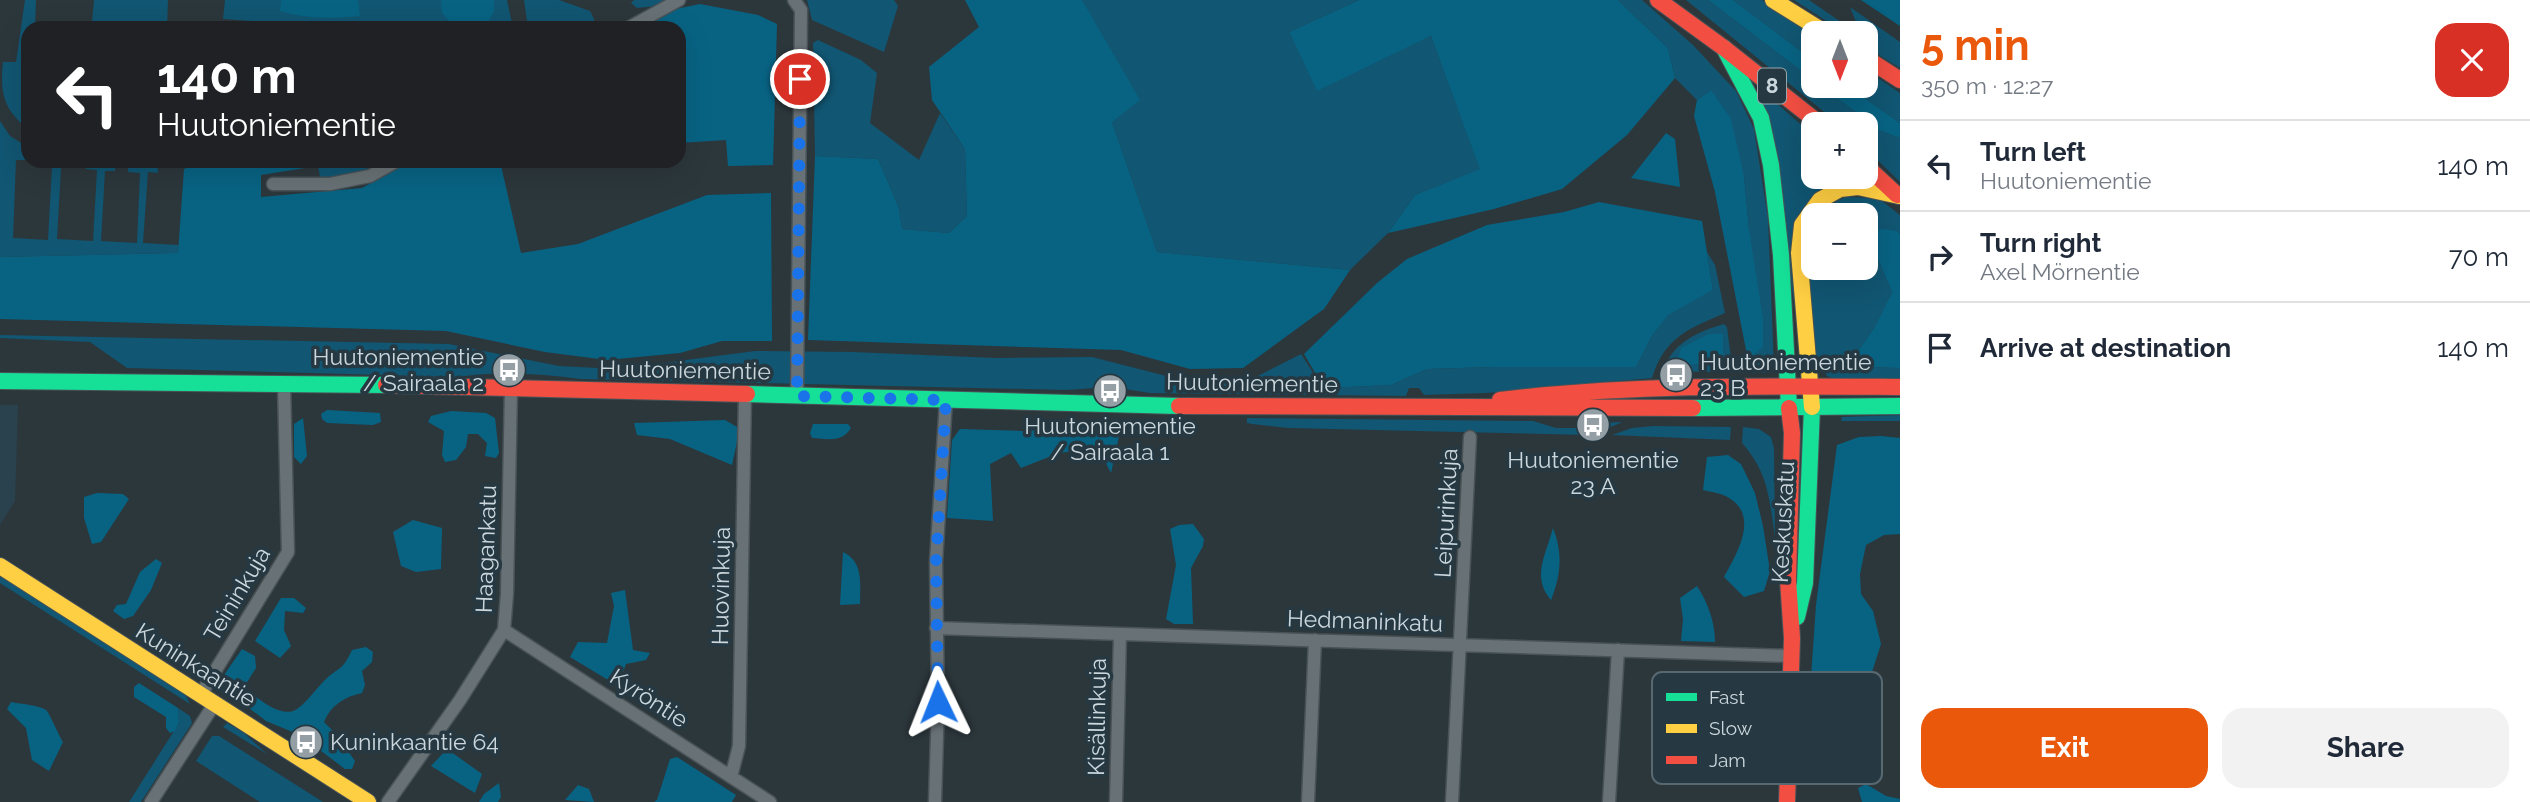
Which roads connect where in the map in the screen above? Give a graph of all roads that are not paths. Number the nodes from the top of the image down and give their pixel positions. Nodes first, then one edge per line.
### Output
1 (678, 0) edge
2 (794, 0) edge
3 (1658, 0) edge
4 (1773, 0) edge
5 (640, 21) edge
6 (1807, 21) edge
7 (1724, 48) junction
8 (1878, 66) edge
9 (1900, 80) edge
10 (1805, 112) edge
11 (384, 168) edge
12 (1878, 177) edge
13 (273, 184) dead end
14 (1899, 197) edge
15 (0, 370) edge
16 (102, 380) junction
17 (0, 381) edge
18 (284, 385) junction
19 (1788, 387) junction
20 (1811, 387) junction
21 (1900, 387) edge
22 (511, 388) junction
23 (745, 394) junction
24 (797, 396) junction
25 (946, 400) junction
26 (1900, 406) edge
27 (1789, 408) junction
28 (1812, 408) junction
29 (1434, 409) junction
30 (1470, 436) dead end
31 (0, 566) edge
32 (936, 628) junction
33 (504, 630) junction
34 (1120, 634) junction
35 (1792, 638) junction
36 (1315, 640) junction
37 (1460, 645) junction
38 (1618, 650) junction
39 (1791, 656) junction
40 (1791, 672) edge
41 (201, 694) junction
42 (215, 704) junction
43 (731, 777) junction
44 (1787, 784) edge
45 (151, 802) edge
46 (368, 802) edge
47 (388, 802) edge
48 (770, 802) edge
49 (935, 802) edge
50 (1116, 802) edge
51 (1308, 802) edge
52 (1452, 802) edge
53 (1609, 802) edge
54 (1787, 802) edge

1 - 5 street
2 - 24 street
3 - 7 main road, 8
4 - 6 main road
7 - 10 main road, 8
7 - 19 main road, Keskuskatu
8 - 9 main road
11 - 13 street
12 - 14 main road
14 - 20 main road, Keskuskatu
15 - 16 main road, Huutoniementie
16 - 17 main road, Huutoniementie
16 - 18 main road, Huutoniementie
18 - 22 main road, Huutoniementie
18 - 41 street, Teininkuja
19 - 20 main road, Huutoniementie
19 - 27 main road, Keskuskatu
19 - 29 main road, Huutoniementie
20 - 21 main road, Huutoniementie
20 - 28 main road, Keskuskatu
22 - 23 main road, Huutoniementie
22 - 33 street, Haagankatu
23 - 24 main road, Huutoniementie
23 - 43 street, Huovinkuja
24 - 25 main road, Huutoniementie
25 - 29 main road, Huutoniementie
25 - 32 street
26 - 28 main road, Huutoniementie
27 - 28 main road, Huutoniementie
27 - 29 main road, Huutoniementie
27 - 35 main road, Keskuskatu
28 - 35 main road, Keskuskatu
30 - 37 street, Leipurinkuja
31 - 41 main road, Kuninkaantie
32 - 34 street, Hedmaninkatu
32 - 49 street
33 - 43 street, Kyröntie
33 - 47 street, Haagankatu
34 - 36 street, Hedmaninkatu
34 - 50 street, Kisällinkuja
35 - 39 main road, Keskuskatu
36 - 37 street, Hedmaninkatu
36 - 51 street
37 - 38 street, Hedmaninkatu
37 - 52 street, Leipurinkuja
38 - 39 street, Hedmaninkatu
38 - 53 street
39 - 40 main road, Keskuskatu
41 - 42 main road, Kuninkaantie
42 - 45 street
42 - 46 main road, Kuninkaantie
43 - 48 street, Kyröntie
44 - 54 main road, Keskuskatu

